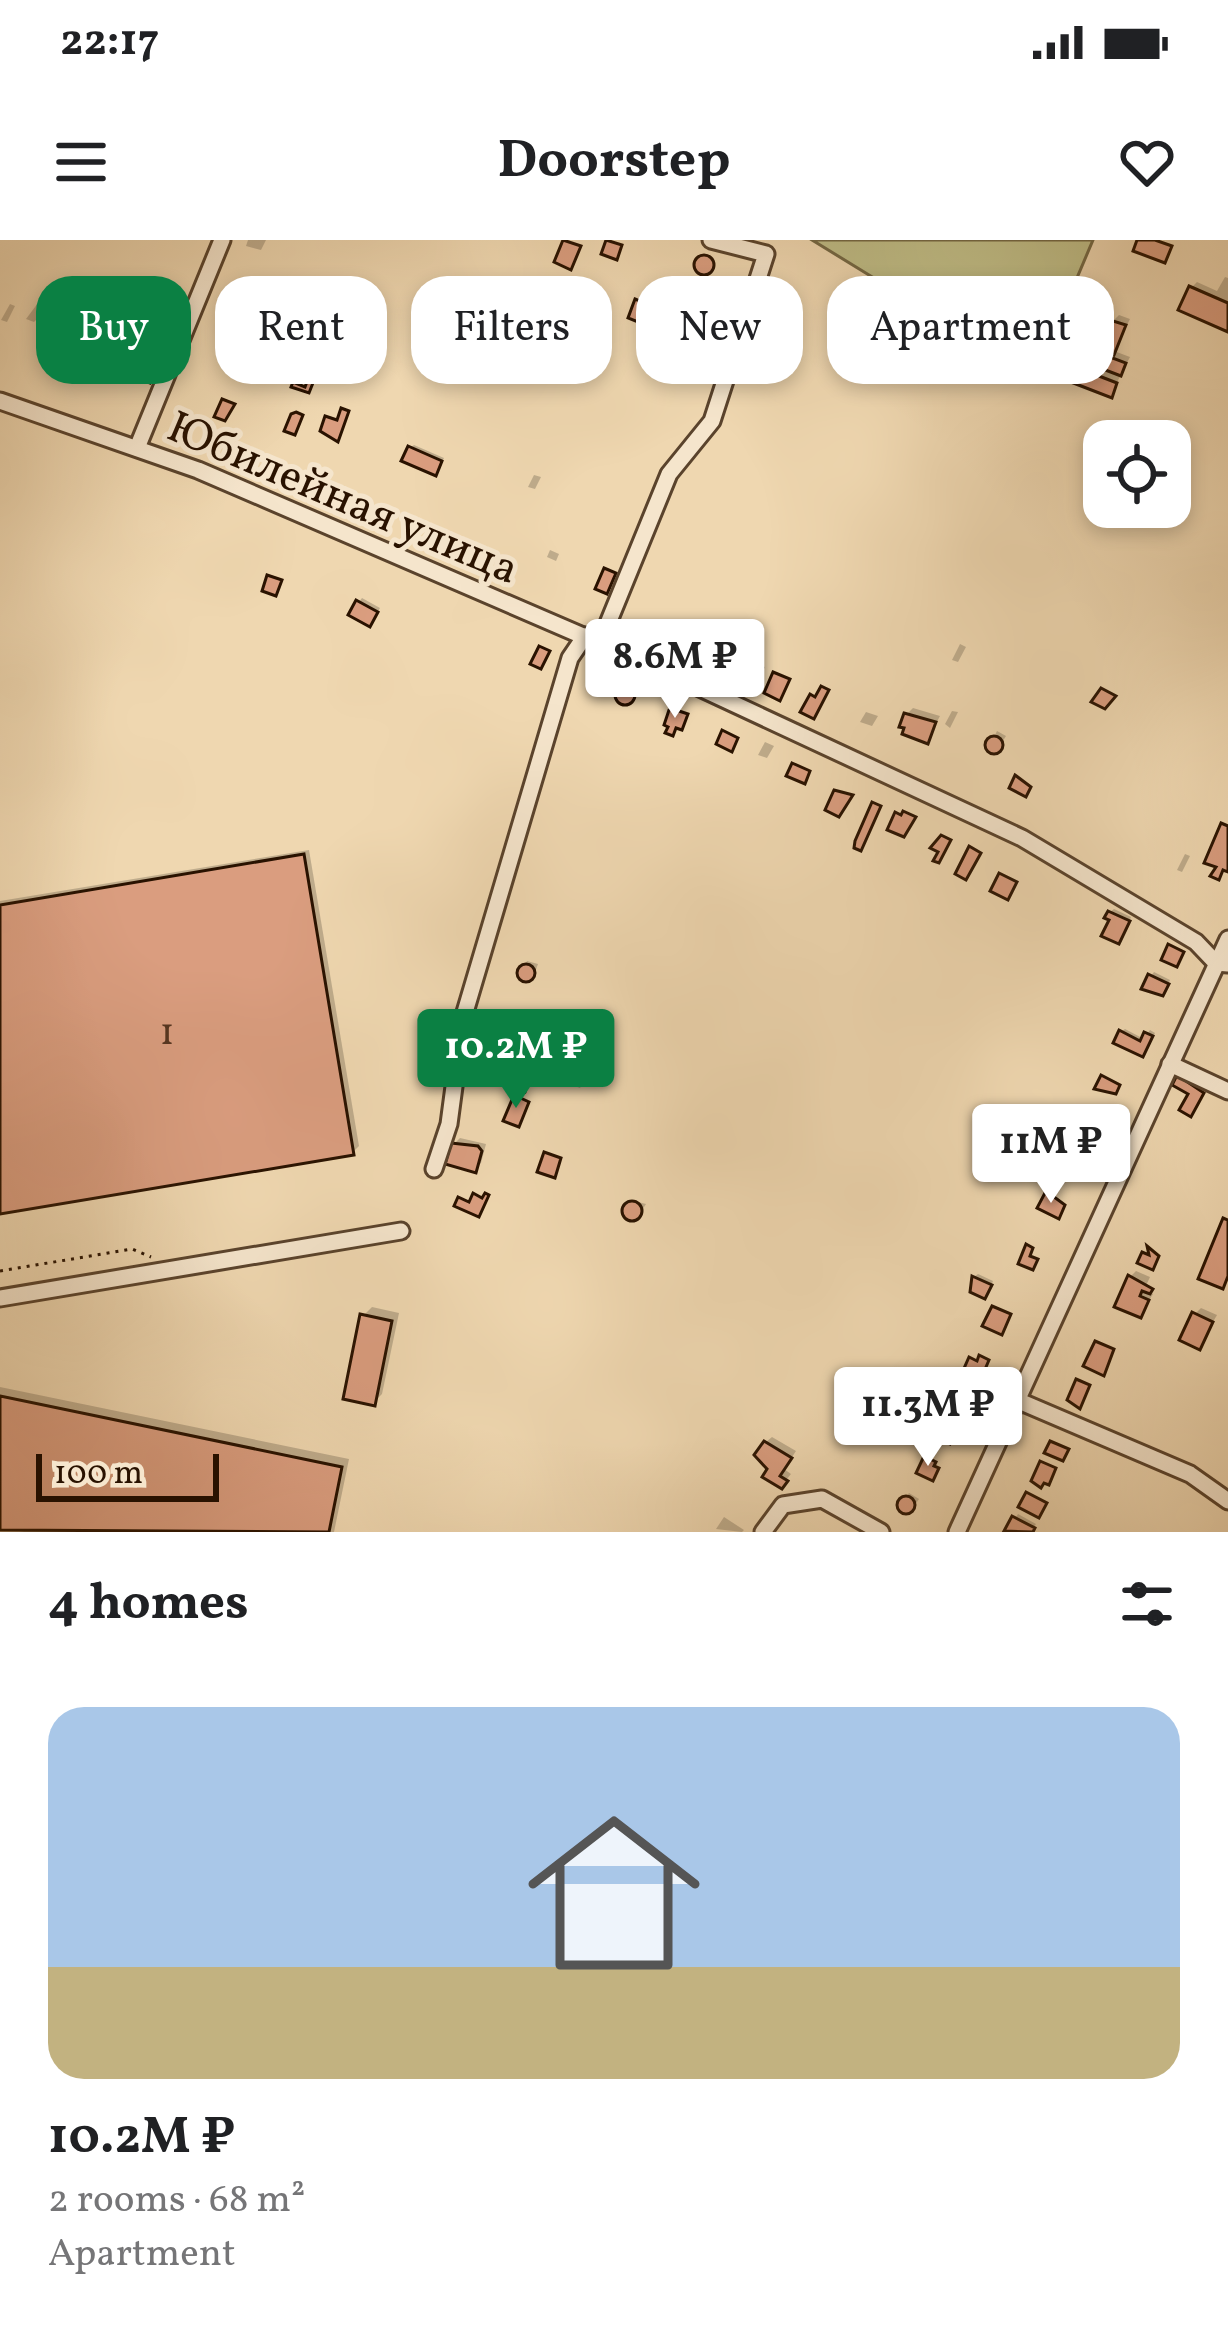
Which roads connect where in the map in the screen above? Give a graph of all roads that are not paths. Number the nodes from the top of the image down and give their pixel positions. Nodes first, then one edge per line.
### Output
1 (222, 240) edge
2 (711, 240) edge
3 (0, 401) edge
4 (137, 448) junction
5 (592, 640) junction
6 (1228, 939) edge
7 (1222, 963) edge
8 (1170, 1064) junction
9 (1228, 1091) edge
10 (434, 1169) dead end
11 (401, 1231) dead end
12 (0, 1298) edge
13 (1019, 1401) junction
14 (1228, 1501) edge
15 (764, 1532) edge
16 (881, 1532) edge
17 (957, 1532) edge

1 - 4 street
2 - 5 street
3 - 4 street, Юбилейная улица
4 - 5 street, Юбилейная улица
5 - 7 street, Юбилейная улица
5 - 10 street
6 - 7 street
7 - 8 street
8 - 9 street
8 - 13 street
11 - 12 street
13 - 14 street
13 - 17 street
15 - 16 street

